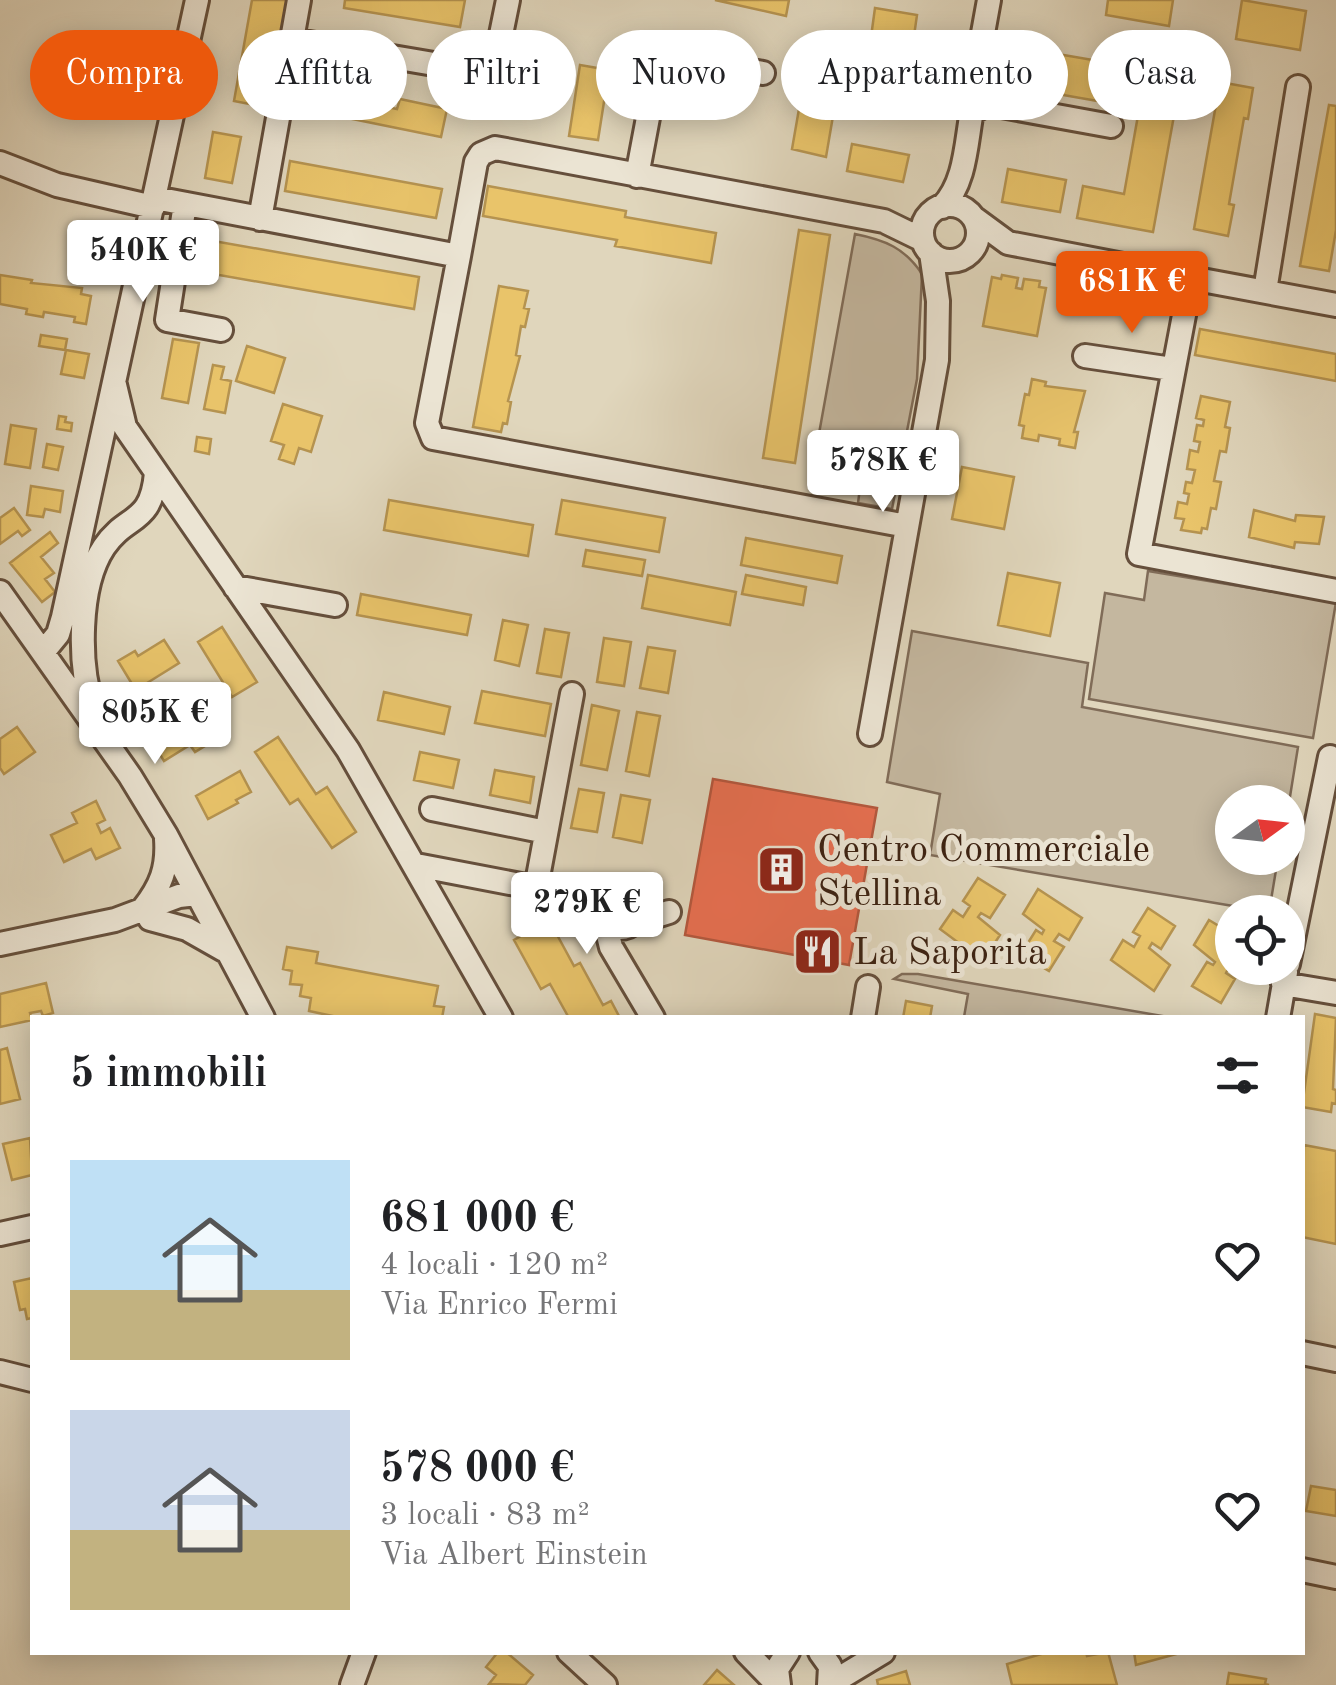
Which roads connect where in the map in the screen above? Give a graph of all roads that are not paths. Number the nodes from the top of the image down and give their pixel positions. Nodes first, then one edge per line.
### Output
1 (197, 0) edge
2 (300, 0) edge
3 (508, 0) edge
4 (989, 0) edge
5 (294, 30) edge
6 (984, 30) edge
7 (407, 60) edge
8 (763, 73) dead end
9 (1298, 86) dead end
10 (1068, 117) edge
11 (278, 120) edge
12 (969, 120) edge
13 (1110, 126) dead end
14 (0, 163) edge
15 (636, 176) junction
16 (154, 203) junction
17 (185, 204) junction
18 (951, 211) junction
19 (260, 219) junction
20 (884, 221) junction
21 (1008, 243) junction
22 (927, 247) junction
23 (967, 253) junction
24 (459, 256) junction
25 (1191, 278) junction
26 (1265, 291) junction
27 (938, 301) junction
28 (1336, 306) edge
29 (221, 330) dead end
30 (1085, 356) dead end
31 (1172, 369) junction
32 (115, 385) junction
33 (156, 473) junction
34 (138, 518) junction
35 (187, 520) junction
36 (907, 526) junction
37 (235, 588) junction
38 (1336, 591) edge
39 (0, 592) edge
40 (335, 604) dead end
41 (82, 636) junction
42 (44, 652) junction
43 (572, 694) dead end
44 (100, 730) junction
45 (870, 734) dead end
46 (1330, 757) dead end
47 (432, 809) dead end
48 (546, 832) junction
49 (166, 835) junction
50 (416, 865) junction
51 (546, 890) junction
52 (611, 890) junction
53 (198, 894) junction
54 (1302, 895) edge
55 (147, 914) junction
56 (616, 923) junction
57 (0, 944) edge
58 (231, 955) junction
59 (1305, 980) edge
60 (1284, 985) edge
61 (868, 986) dead end
62 (1336, 993) edge
63 (261, 1015) edge
64 (499, 1015) edge
65 (651, 1015) edge
66 (863, 1015) edge
67 (1279, 1015) edge
68 (30, 1227) edge
69 (0, 1234) edge
70 (1305, 1354) edge
71 (1336, 1360) edge
72 (0, 1372) edge
73 (30, 1380) edge
74 (1305, 1571) edge
75 (1336, 1577) edge
76 (363, 1655) edge
77 (572, 1655) edge
78 (749, 1655) edge
79 (786, 1655) edge
80 (822, 1655) edge
81 (878, 1655) edge
82 (830, 1684) edge
83 (352, 1685) edge
84 (605, 1685) edge
85 (779, 1685) edge

1 - 16 street
2 - 5 street
3 - 7 street
4 - 6 street
8 - 15 street
9 - 26 street
10 - 13 street
11 - 19 street
12 - 18 street
14 - 16 street
15 - 20 street
15 - 24 street
16 - 17 street
16 - 32 street
17 - 19 street
17 - 29 street
18 - 20 street
18 - 21 street
18 - 22 street
18 - 23 street
19 - 24 street
20 - 22 street
21 - 23 street
21 - 25 street
22 - 23 street
22 - 27 street
23 - 27 street
24 - 36 street
25 - 26 street
25 - 31 street
26 - 28 street
27 - 36 street
30 - 31 street
31 - 38 street
32 - 33 street
32 - 42 street
33 - 34 street
33 - 35 street
34 - 35 street
34 - 41 street
35 - 37 street
36 - 45 street
37 - 40 street
37 - 50 street
39 - 42 street
41 - 42 street
41 - 44 street
42 - 44 street
43 - 48 street
44 - 49 street
46 - 54 street
47 - 48 street
48 - 51 street
49 - 53 street
49 - 55 street
50 - 51 street
50 - 64 street
51 - 52 street
51 - 56 street
52 - 56 street
52 - 56 street
53 - 55 street
53 - 58 street
55 - 57 street
55 - 58 street
56 - 65 street
58 - 63 street
59 - 62 street
60 - 67 street
61 - 66 street
68 - 69 street
70 - 71 street
72 - 73 street
74 - 75 street
76 - 83 street
77 - 84 street
78 - 85 street
79 - 85 street
80 - 82 street
81 - 82 street

